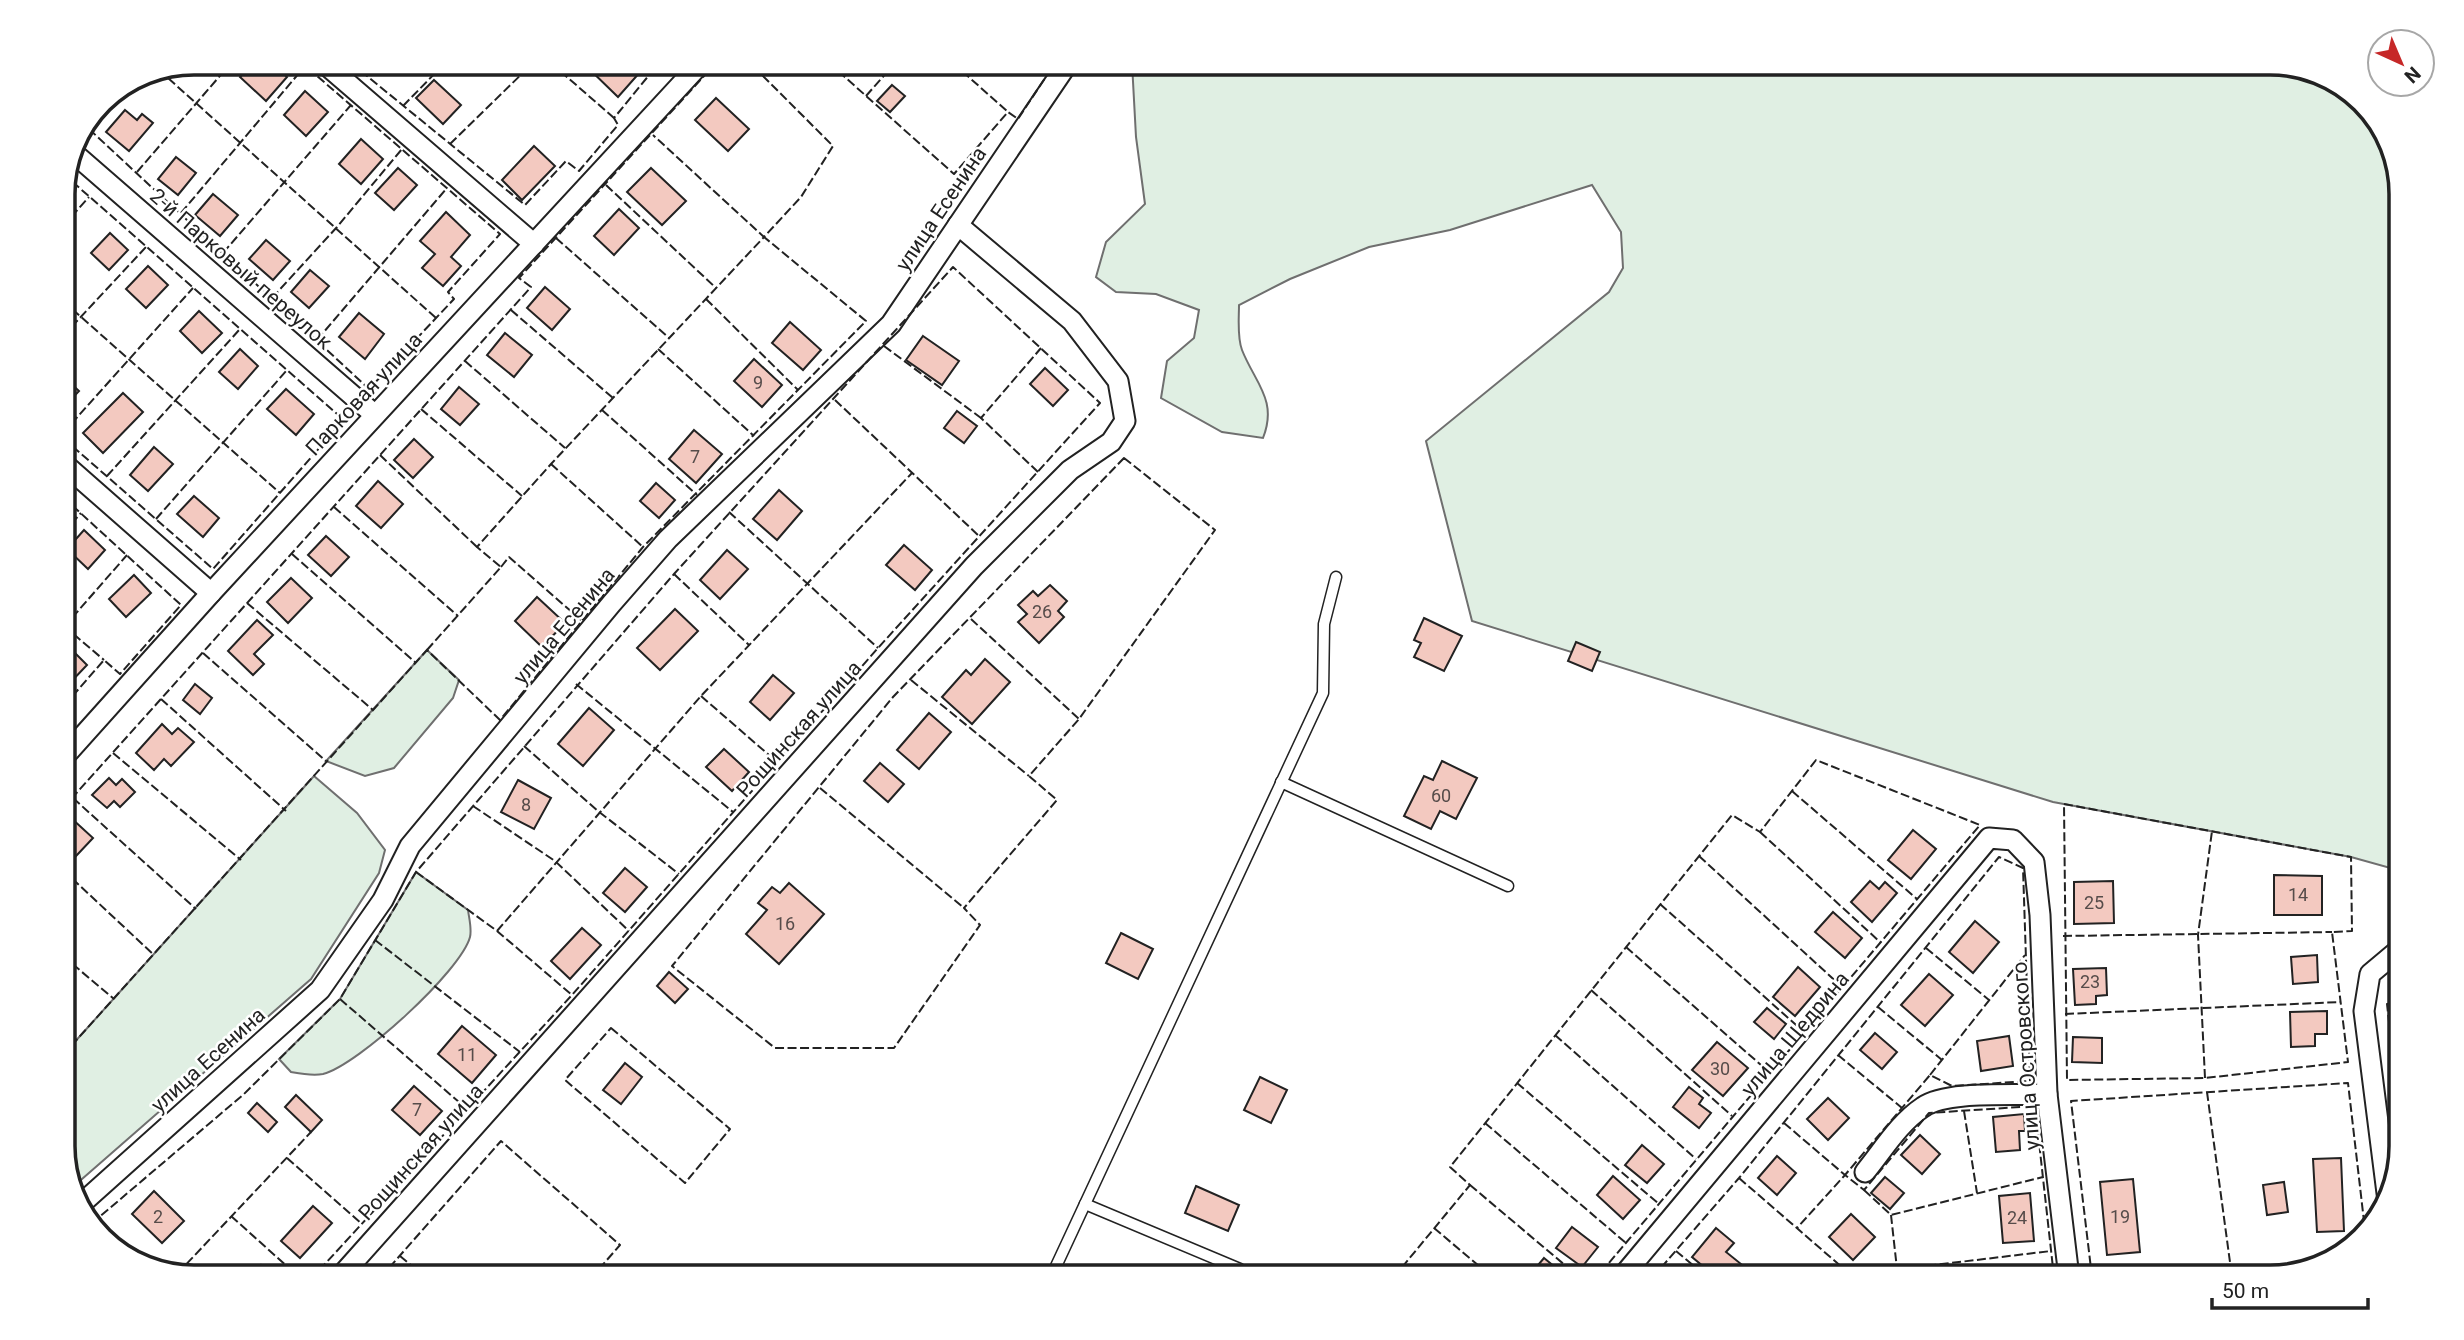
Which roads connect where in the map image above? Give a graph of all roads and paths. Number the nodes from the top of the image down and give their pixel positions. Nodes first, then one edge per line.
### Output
1 (338, 75) edge
2 (690, 75) edge
3 (1060, 75) edge
4 (80, 159) edge
5 (958, 225) junction
6 (534, 244) junction
7 (375, 415) junction
8 (76, 474) edge
9 (1336, 577) dead end
10 (211, 593) junction
11 (76, 744) edge
12 (1281, 782) junction
13 (2012, 840) joint
14 (1508, 886) dead end
15 (2389, 959) edge
16 (2047, 1094) junction
17 (1865, 1172) dead end
18 (2385, 1174) edge
19 (88, 1198) edge
20 (1086, 1204) junction
21 (351, 1265) edge
22 (1057, 1265) edge
23 (1231, 1265) edge
24 (1632, 1265) edge
25 (2068, 1265) edge

1 - 6 street
2 - 6 street, Парковая улица
3 - 5 street, улица Есенина
4 - 7 street, 2-й Парковый переулок
5 - 19 street, улица Есенина
5 - 21 street, Рощинская улица
6 - 7 street, Парковая улица
7 - 10 street, Парковая улица
8 - 10 street
9 - 12 lane
10 - 11 street, Парковая улица
12 - 14 lane
12 - 20 lane
13 - 16 street, улица Островского
13 - 24 street, улица Щедрина
15 - 18 street
16 - 17 street
16 - 25 street, улица Островского
20 - 22 lane
20 - 23 lane

